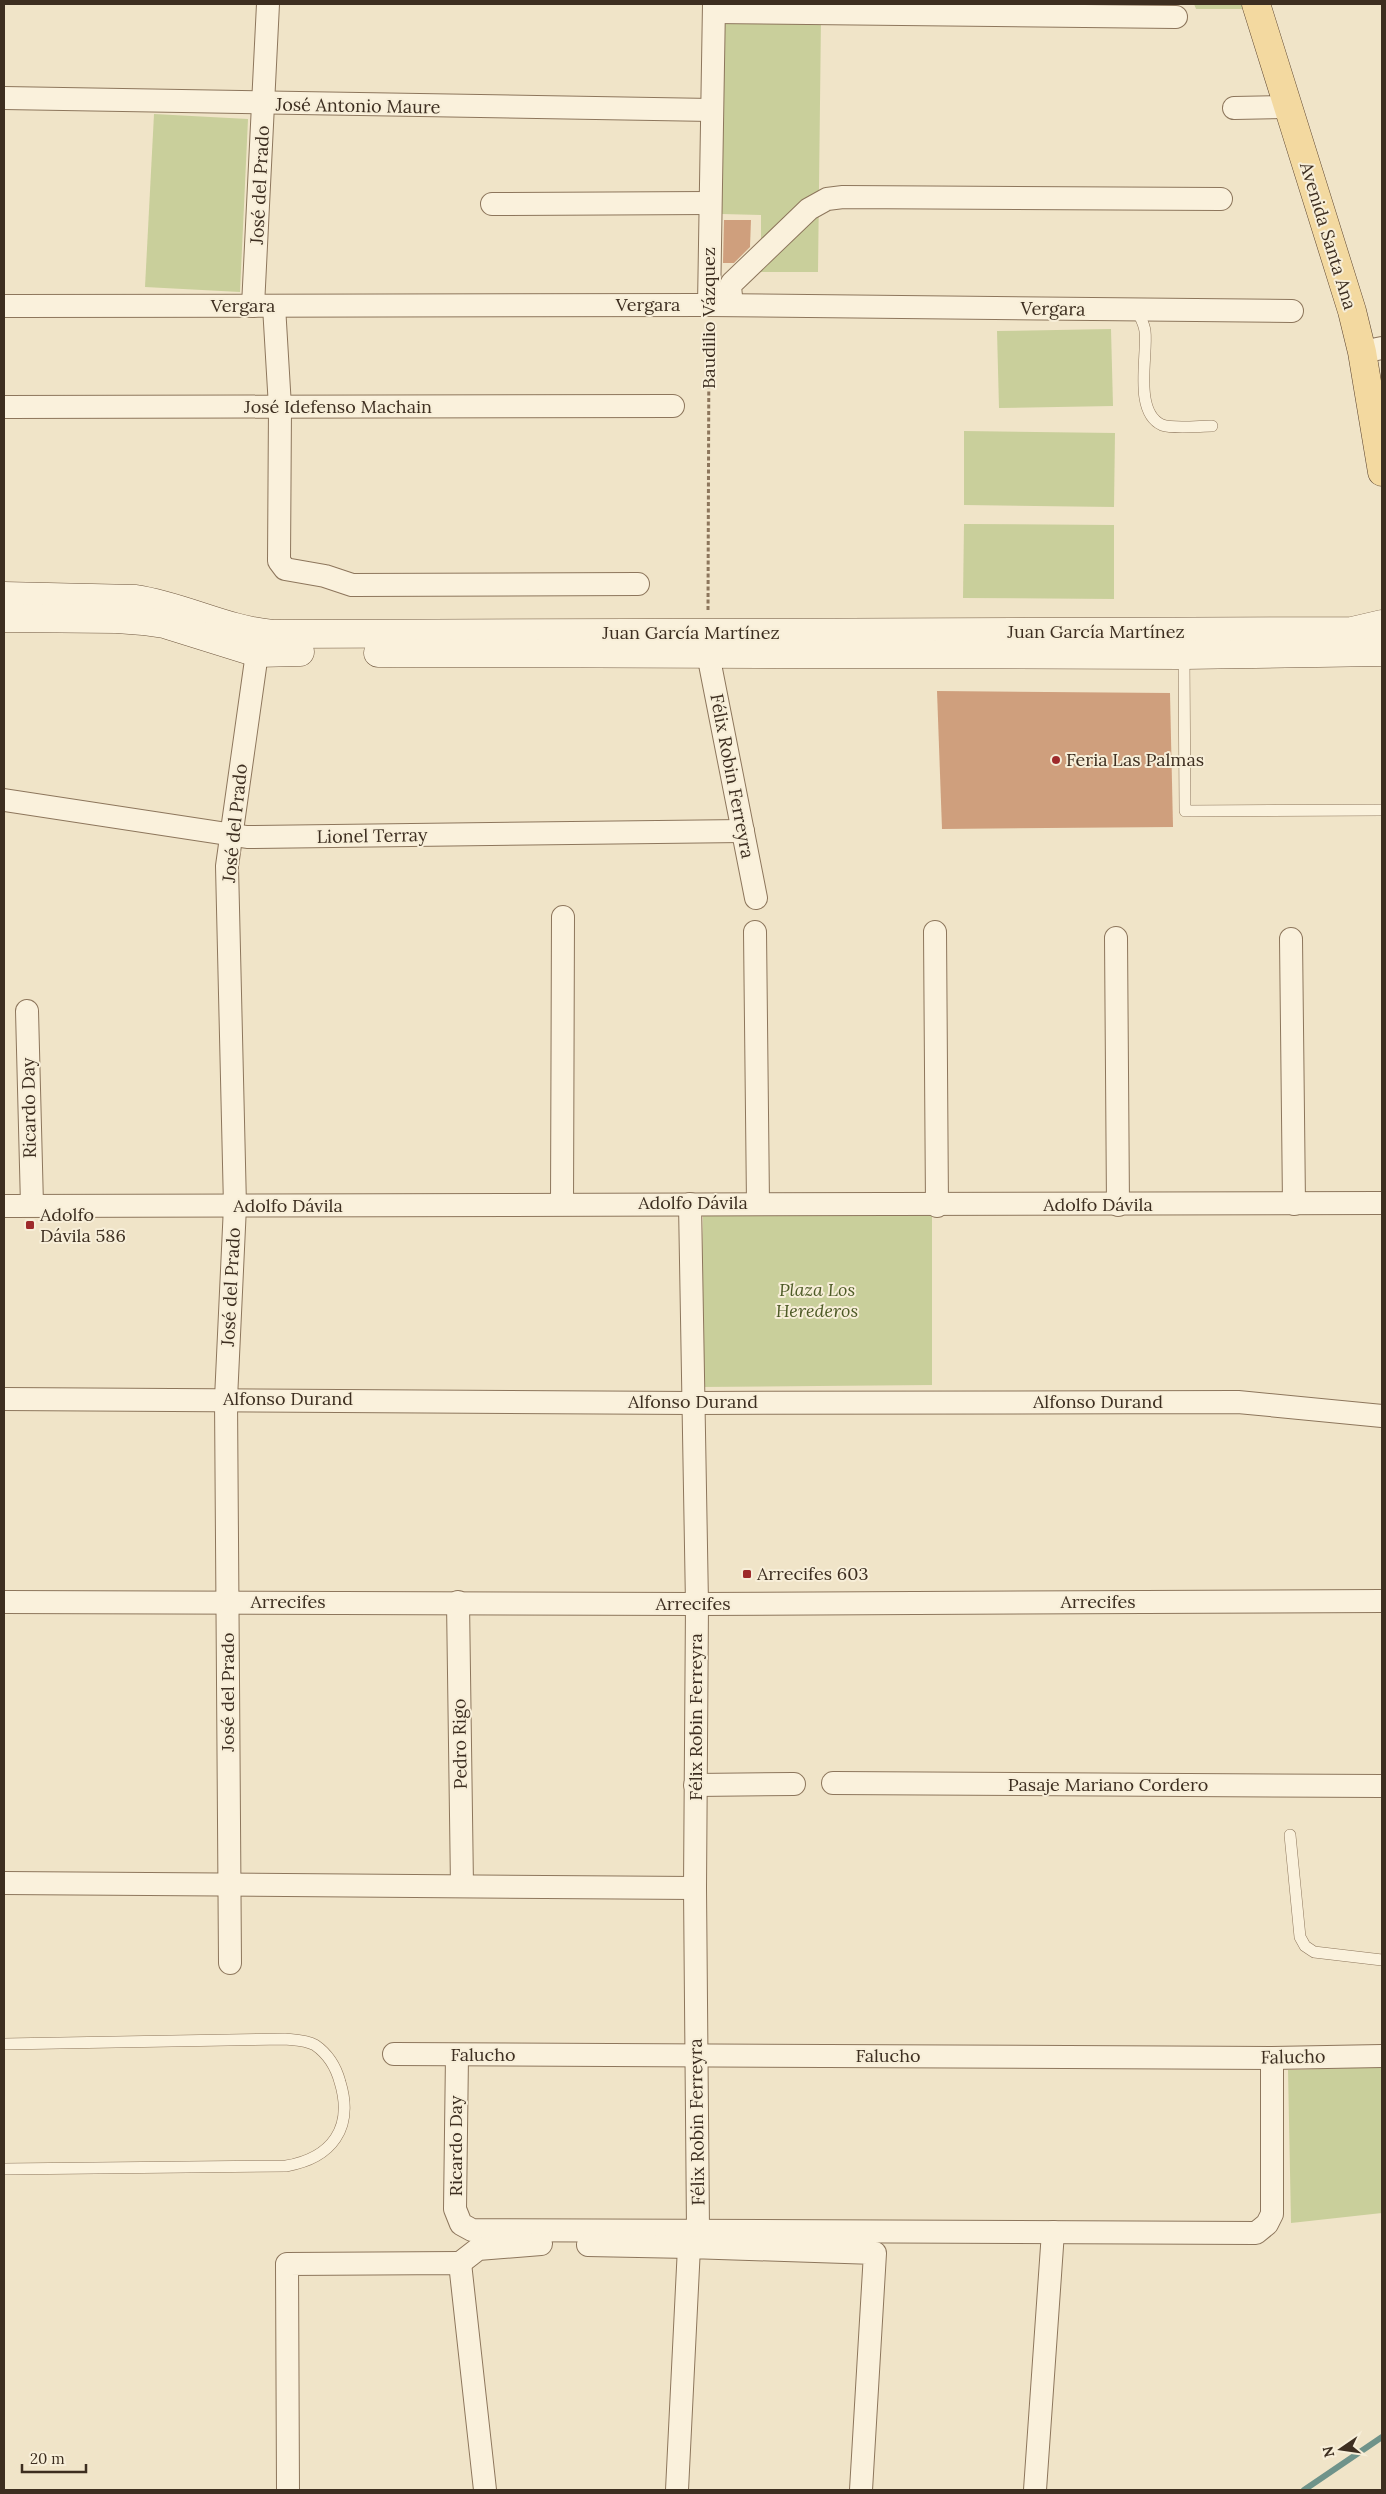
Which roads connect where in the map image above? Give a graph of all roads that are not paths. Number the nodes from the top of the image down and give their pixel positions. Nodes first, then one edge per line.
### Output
1 (268, 4) edge
2 (1256, 4) edge
3 (714, 8) edge
4 (1176, 17) dead end
5 (4, 98) edge
6 (264, 104) junction
7 (1288, 107) junction
8 (1234, 108) dead end
9 (712, 110) junction
10 (1221, 199) dead end
11 (710, 203) junction
12 (492, 204) dead end
13 (709, 305) junction
14 (732, 305) junction
15 (4, 306) edge
16 (264, 306) junction
17 (1137, 310) junction
18 (1292, 311) dead end
19 (1372, 350) edge
20 (673, 406) dead end
21 (280, 407) junction
22 (4, 408) edge
23 (1212, 426) dead end
24 (1382, 472) edge
25 (638, 584) dead end
26 (4, 596) edge
27 (4, 618) edge
28 (1382, 624) edge
29 (257, 643) junction
30 (708, 643) junction
31 (1382, 652) edge
32 (1184, 655) junction
33 (4, 800) edge
34 (1382, 810) edge
35 (743, 831) junction
36 (230, 836) junction
37 (756, 898) dead end
38 (563, 918) dead end
39 (755, 932) dead end
40 (936, 932) dead end
41 (1116, 938) dead end
42 (1291, 939) dead end
43 (27, 1011) dead end
44 (758, 1203) junction
45 (1382, 1203) edge
46 (562, 1204) junction
47 (690, 1204) junction
48 (1294, 1204) junction
49 (32, 1205) junction
50 (1118, 1205) junction
51 (4, 1206) edge
52 (235, 1206) junction
53 (937, 1206) junction
54 (4, 1399) edge
55 (226, 1399) junction
56 (693, 1403) junction
57 (1382, 1416) edge
58 (228, 1601) junction
59 (1382, 1601) edge
60 (4, 1602) edge
61 (458, 1602) junction
62 (697, 1604) junction
63 (833, 1783) dead end
64 (794, 1784) dead end
65 (695, 1785) junction
66 (1382, 1786) edge
67 (1290, 1835) dead end
68 (4, 1882) edge
69 (230, 1884) junction
70 (462, 1886) junction
71 (695, 1888) junction
72 (1382, 1960) edge
73 (230, 1963) dead end
74 (4, 2044) edge
75 (394, 2054) dead end
76 (457, 2055) junction
77 (696, 2055) junction
78 (1382, 2056) edge
79 (1272, 2058) junction
80 (4, 2169) edge
81 (1053, 2232) junction
82 (694, 2238) junction
83 (460, 2263) junction
84 (288, 2490) edge
85 (485, 2490) edge
86 (677, 2490) edge
87 (861, 2490) edge
88 (1035, 2490) edge

1 - 6 street, José del Prado
2 - 7 main road, Avenida Santa Ana
3 - 4 street
3 - 9 street, Baudilio Vázquez
5 - 6 street, José Antonio Maure
6 - 9 street, José Antonio Maure
6 - 16 street, José del Prado
7 - 8 street
7 - 19 main road, Avenida Santa Ana
9 - 11 street, Baudilio Vázquez
10 - 14 street
11 - 12 street
11 - 13 street, Baudilio Vázquez
13 - 14 street, Vergara
13 - 16 street, Vergara
14 - 17 street, Vergara
15 - 16 street, Vergara
16 - 21 street, José del Prado
17 - 18 street, Vergara
17 - 23 lane
19 - 24 main road, Avenida Santa Ana
20 - 21 street, José Idefenso Machain
21 - 22 street, José Idefenso Machain
21 - 25 street, José del Prado
26 - 29 main road, Juan García Martínez
27 - 29 main road, Juan García Martínez
28 - 30 main road, Juan García Martínez
29 - 30 main road, Juan García Martínez
29 - 36 street, José del Prado
30 - 32 main road, Juan García Martínez
30 - 35 street, Félix Robin Ferreyra
31 - 32 main road, Juan García Martínez
32 - 34 lane
33 - 36 street, Lionel Terray
35 - 36 street, Lionel Terray
35 - 37 street, Félix Robin Ferreyra
36 - 52 street, José del Prado
38 - 46 street
39 - 44 street
40 - 53 street
41 - 50 street
42 - 48 street
43 - 49 street, Ricardo Day
44 - 47 street, Adolfo Dávila
44 - 53 street, Adolfo Dávila
45 - 48 street, Adolfo Dávila
46 - 47 street, Adolfo Dávila
46 - 52 street, Adolfo Dávila
47 - 56 street, Félix Robin Ferreyra
48 - 50 street, Adolfo Dávila
49 - 51 street, Adolfo Dávila
49 - 52 street, Adolfo Dávila
50 - 53 street, Adolfo Dávila
52 - 55 street, José del Prado
54 - 55 street, Alfonso Durand
55 - 56 street, Alfonso Durand
55 - 58 street, José del Prado
56 - 57 street, Alfonso Durand
56 - 62 street, Félix Robin Ferreyra
58 - 60 street, Arrecifes
58 - 61 street, Arrecifes
58 - 69 street, José del Prado
59 - 62 street, Arrecifes
61 - 62 street, Arrecifes
61 - 70 street, Pedro Rigo
62 - 65 street, Félix Robin Ferreyra
63 - 66 street, Pasaje Mariano Cordero
64 - 65 street
65 - 71 street, Félix Robin Ferreyra
67 - 72 lane
68 - 69 street
69 - 70 street
69 - 73 street, José del Prado
70 - 71 street
71 - 77 street, Félix Robin Ferreyra
74 - 80 lane
75 - 76 street, Falucho
76 - 77 street, Falucho
76 - 82 street, Ricardo Day
77 - 79 street, Falucho
77 - 82 street, Félix Robin Ferreyra
78 - 79 street, Falucho
79 - 81 street
81 - 82 street
81 - 88 street
82 - 83 street
82 - 86 street, Félix Robin Ferreyra
82 - 87 street
83 - 84 street
83 - 85 street

